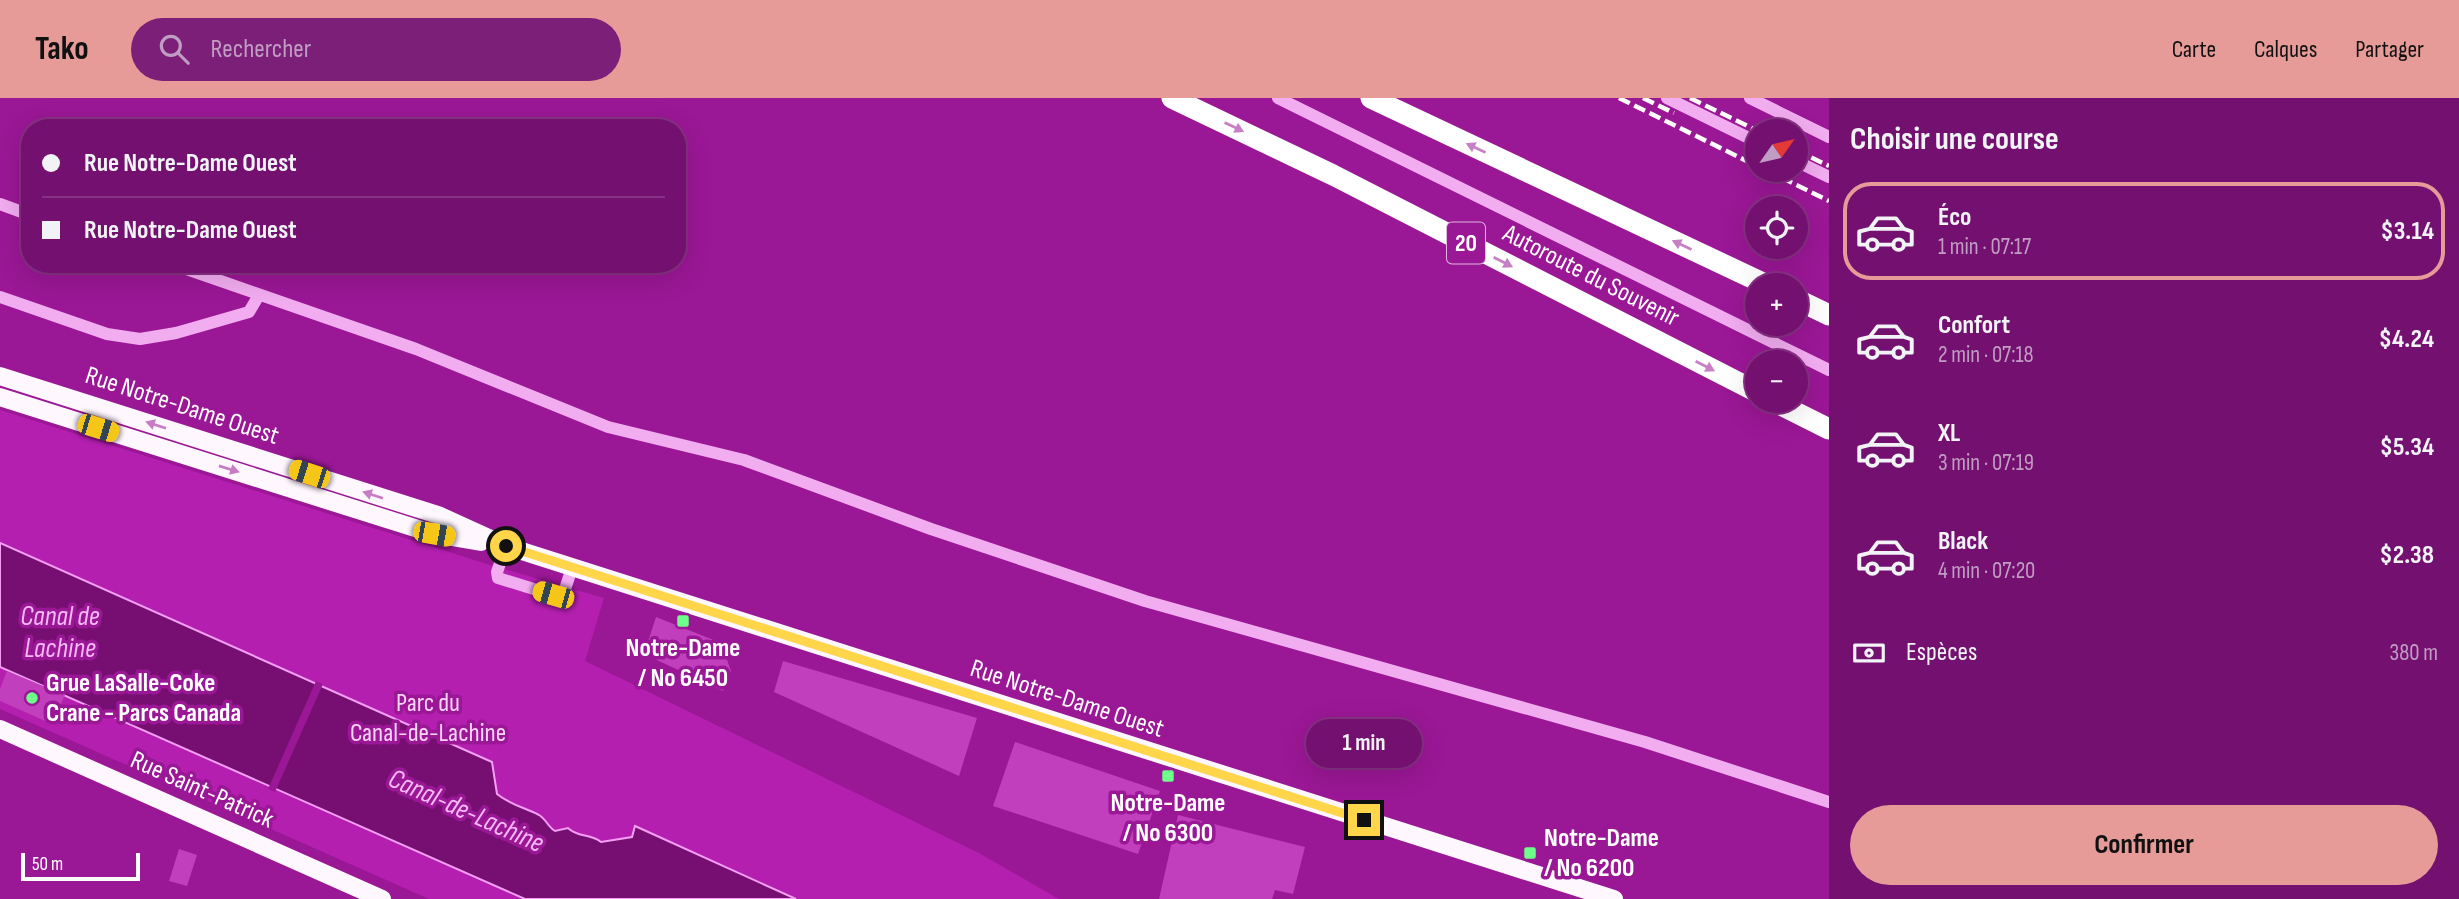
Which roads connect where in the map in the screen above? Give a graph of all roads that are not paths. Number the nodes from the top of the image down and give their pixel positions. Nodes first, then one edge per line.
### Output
1 (1172, 98) edge
2 (1278, 98) edge
3 (1371, 98) edge
4 (1667, 98) edge
5 (1749, 98) edge
6 (1745, 136) edge
7 (1829, 137) edge
8 (1808, 167) edge
9 (1829, 177) edge
10 (0, 204) edge
11 (21, 212) edge
12 (197, 273) edge
13 (1745, 275) edge
14 (259, 295) junction
15 (0, 297) edge
16 (1808, 304) edge
17 (1829, 314) edge
18 (1829, 370) edge
19 (0, 376) edge
20 (1745, 387) edge
21 (0, 397) edge
22 (1797, 413) edge
23 (1829, 429) edge
24 (506, 546) junction
25 (572, 568) junction
26 (0, 729) edge
27 (1829, 802) edge
28 (382, 899) edge
29 (1614, 899) edge

1 -> 20 highway, Autoroute du Souvenir / 20
2 - 18 lane
13 -> 3 highway
4 - 6 lane
5 - 7 lane
8 - 9 lane
10 - 11 lane
12 - 14 lane
14 - 15 lane
14 - 27 lane
16 - 17 highway
24 -> 19 main road, Rue Notre-Dame Ouest
21 -> 24 main road, Rue Notre-Dame Ouest
22 - 23 highway
24 - 25 main road, Rue Notre-Dame Ouest
24 - 25 lane
25 - 29 main road, Rue Notre-Dame Ouest
26 - 28 main road, Rue Saint-Patrick

